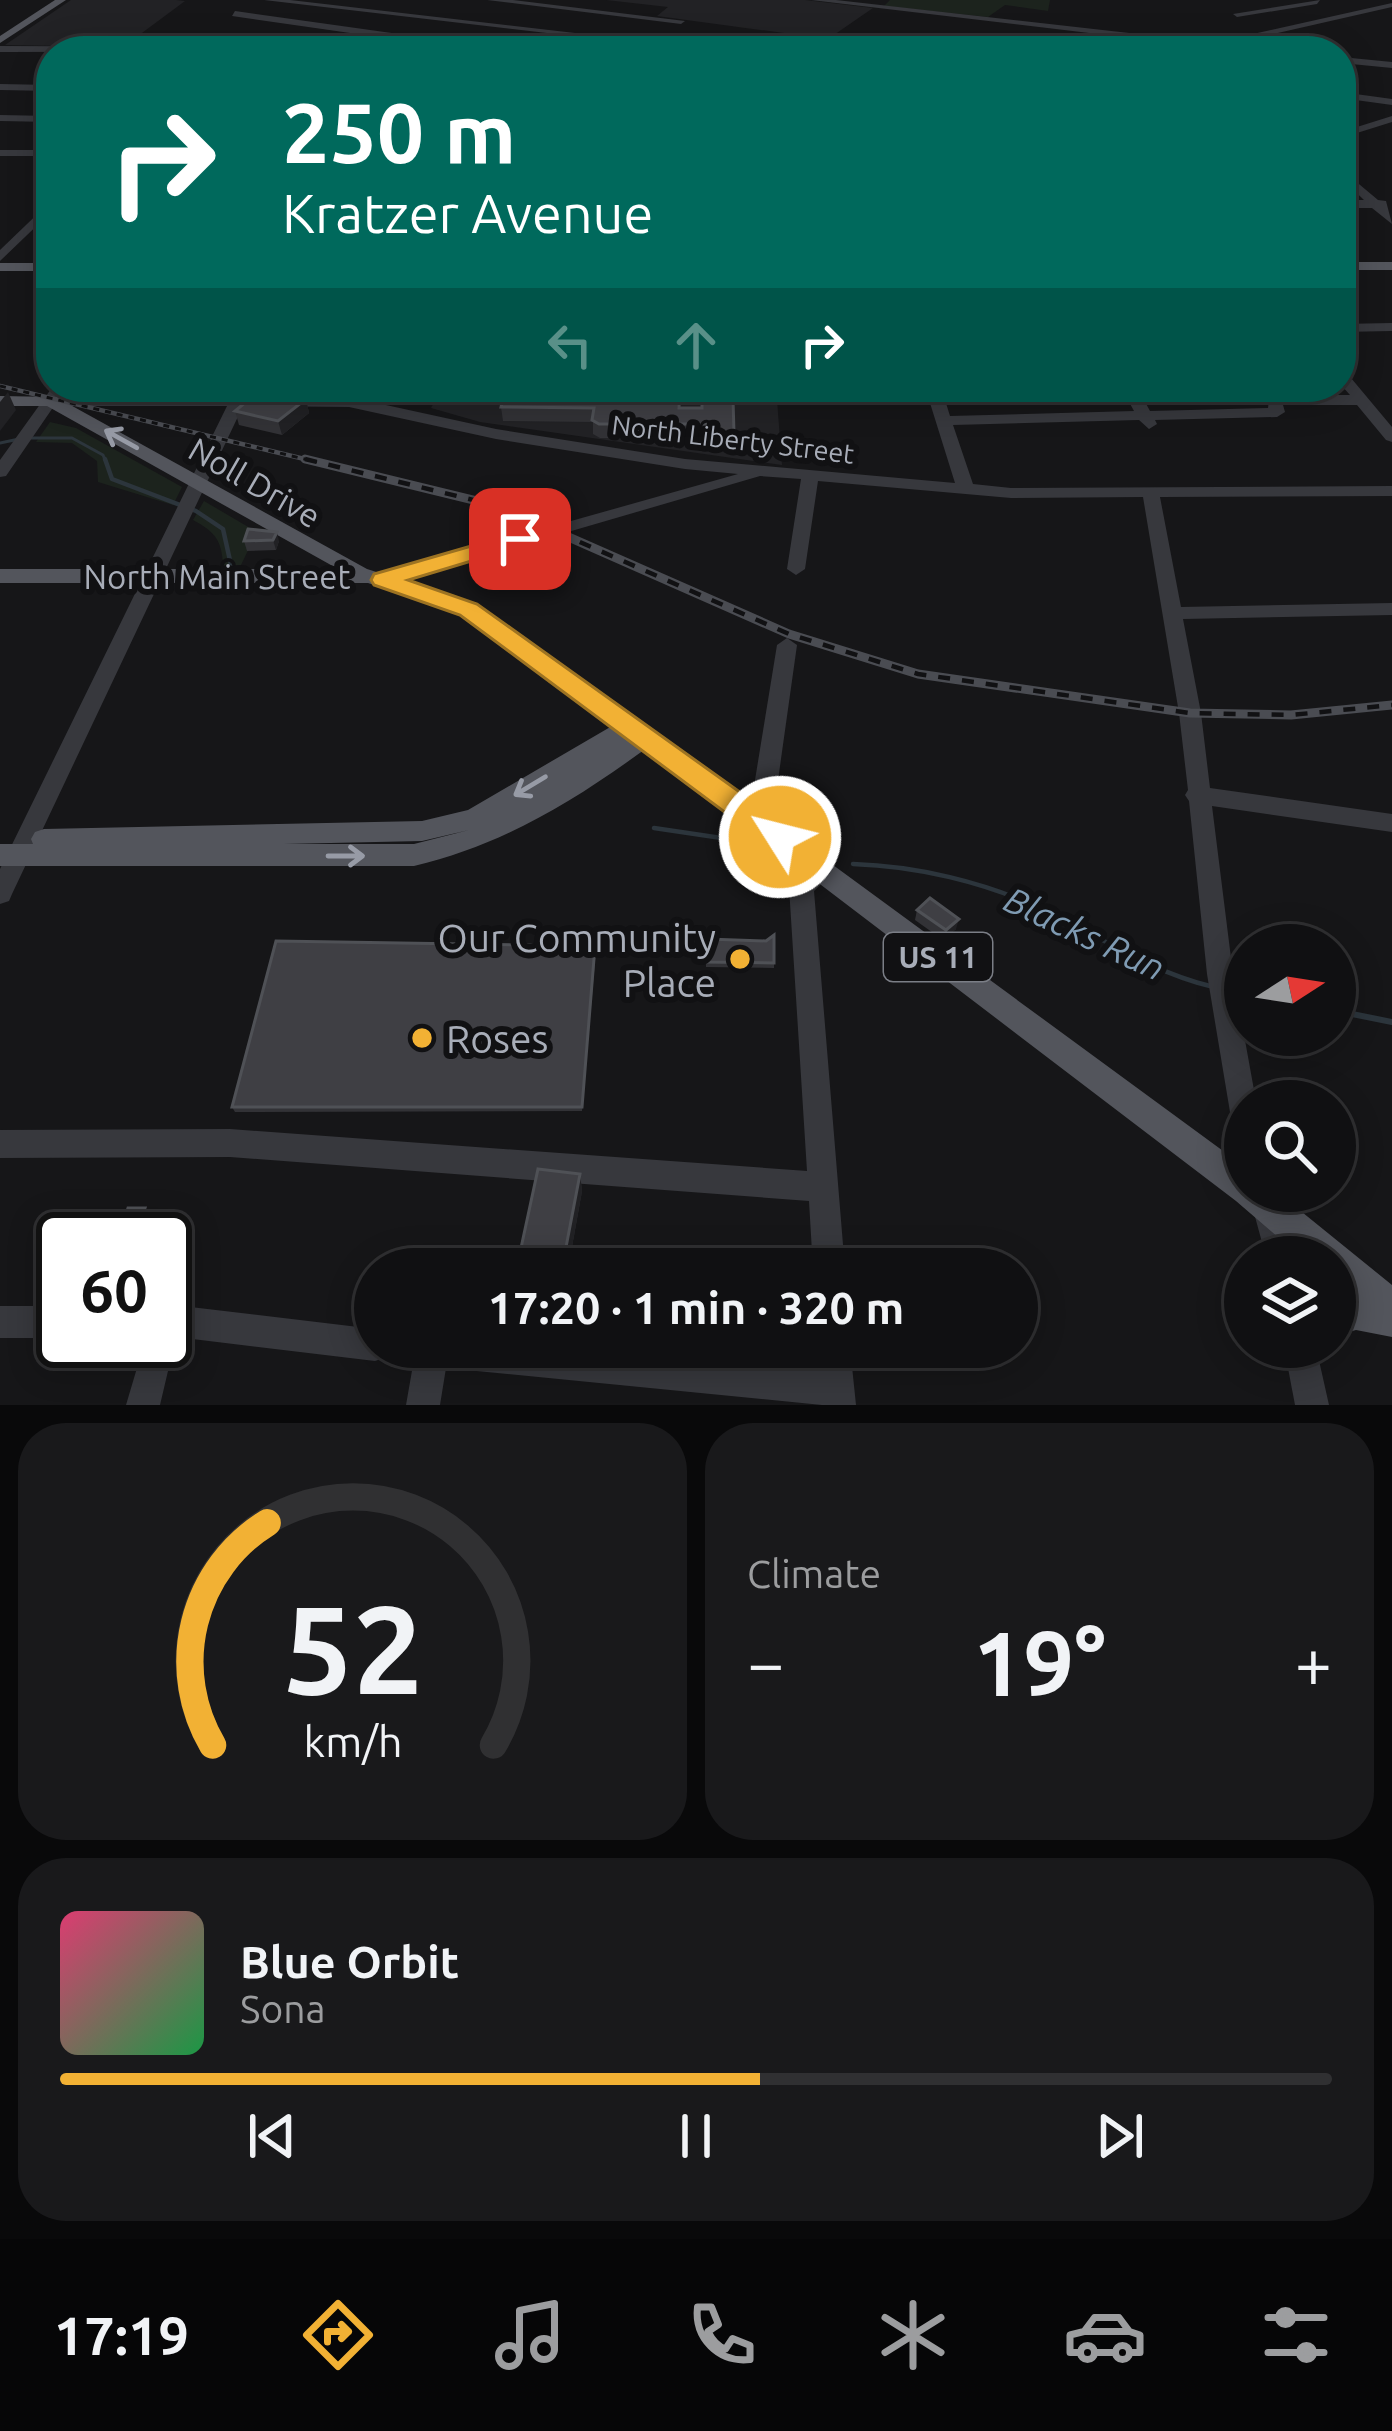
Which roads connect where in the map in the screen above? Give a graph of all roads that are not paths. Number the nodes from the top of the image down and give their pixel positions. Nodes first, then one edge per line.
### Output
1 (61, 0) edge
2 (255, 0) edge
3 (268, 0) edge
4 (491, 0) edge
5 (815, 0) edge
6 (507, 2) edge
7 (1317, 2) edge
8 (1392, 5) edge
9 (235, 14) junction
10 (681, 21) dead end
11 (470, 22) junction
12 (222, 26) dead end
13 (452, 32) dead end
14 (1265, 34) junction
15 (392, 36) edge
16 (581, 36) edge
17 (1133, 36) edge
18 (1256, 36) edge
19 (0, 45) edge
20 (36, 46) edge
21 (1356, 61) edge
22 (1392, 65) edge
23 (0, 87) edge
24 (36, 88) edge
25 (1356, 97) edge
26 (1392, 102) edge
27 (0, 118) edge
28 (36, 119) edge
29 (1392, 119) edge
30 (1356, 130) edge
31 (0, 153) edge
32 (36, 153) edge
33 (1356, 186) edge
34 (1356, 204) edge
35 (1375, 204) junction
36 (1392, 204) edge
37 (36, 220) edge
38 (1392, 220) edge
39 (0, 257) edge
40 (1356, 266) edge
41 (1392, 266) edge
42 (0, 270) edge
43 (36, 270) edge
44 (1392, 327) edge
45 (1356, 328) edge
46 (1356, 393) edge
47 (36, 396) edge
48 (1356, 400) edge
49 (1362, 400) junction
50 (0, 401) edge
51 (50, 402) edge
52 (65, 402) edge
53 (237, 402) edge
54 (350, 402) edge
55 (938, 402) edge
56 (1137, 402) edge
57 (1277, 402) edge
58 (944, 421) junction
59 (1149, 423) junction
60 (1392, 437) edge
61 (0, 472) edge
62 (765, 472) junction
63 (810, 477) junction
64 (966, 490) junction
65 (1392, 491) edge
66 (1151, 495) junction
67 (190, 498) junction
68 (796, 569) dead end
69 (0, 576) edge
70 (154, 576) junction
71 (376, 578) junction
72 (1392, 609) edge
73 (1170, 613) junction
74 (787, 645) dead end
75 (580, 690) junction
76 (638, 732) junction
77 (586, 766) junction
78 (689, 770) junction
79 (1196, 795) junction
80 (760, 823) junction
81 (1392, 823) edge
82 (11, 847) edge
83 (824, 870) junction
84 (0, 894) edge
85 (1238, 1080) edge
86 (0, 1144) edge
87 (1224, 1170) edge
88 (823, 1186) junction
89 (1277, 1212) edge
90 (1304, 1236) edge
91 (827, 1248) edge
92 (1356, 1280) edge
93 (1392, 1309) edge
94 (1356, 1310) edge
95 (1392, 1318) edge
96 (0, 1322) edge
97 (36, 1322) edge
98 (192, 1329) edge
99 (354, 1343) edge
100 (153, 1368) edge
101 (429, 1368) edge
102 (576, 1368) edge
103 (1304, 1368) edge
104 (838, 1397) edge
105 (143, 1405) edge
106 (423, 1405) edge
107 (1312, 1405) edge

1 - 19 main road
2 - 9 street
3 - 11 street
4 - 6 street
5 - 17 street
6 - 10 street
6 - 11 street
7 - 14 street
8 - 14 street
9 - 12 street
9 - 15 street
11 - 13 street
11 - 16 street
14 - 18 street
19 - 20 street
21 - 22 street
23 - 24 street
25 - 26 street
27 - 28 street
29 - 30 street
31 - 32 street
33 - 35 street
34 - 35 street
35 - 36 street
35 - 38 street
37 - 39 street
40 - 41 main road
42 - 43 main road
44 - 45 street
46 - 49 street
47 - 50 main road, North Liberty Street / US 11
48 - 49 street
49 - 60 street
51 - 61 street
67 -> 52 main road, Noll Drive / US 11
53 - 67 street
54 - 62 street, North Liberty Street
55 - 58 street
56 - 59 street
57 - 59 street
58 - 59 street
58 - 64 street
62 - 63 street, North Liberty Street
62 - 71 street
63 - 64 street, North Liberty Street
63 - 68 street
64 - 66 street, North Liberty Street
65 - 66 street, North Liberty Street
66 - 73 street
67 - 70 street
67 - 71 main road, Noll Drive / US 11
69 - 70 main road, North Main Street / US 11
70 - 71 main road, North Main Street / US 11
70 - 82 street
71 - 75 main road, North Main Street / US 11
72 - 73 street
73 - 79 street
74 - 80 street
75 - 76 main road, North Main Street / US 11
75 - 77 main road
76 - 77 main road
76 - 78 main road, North Main Street / US 11
77 - 78 main road
77 - 82 main road
78 - 80 main road, North Main Street / US 11
79 - 81 street
79 - 85 street
80 - 83 main road, North Main Street / US 11
82 - 84 street
83 - 87 main road, North Main Street / US 11
83 - 88 street
86 - 88 street
88 - 91 street
89 - 90 main road, North Main Street / US 11
92 - 93 main road, North Main Street / US 11
94 - 95 main road
96 - 97 street
98 - 99 street
100 - 105 street
101 - 106 street
102 - 104 street
103 - 107 street

